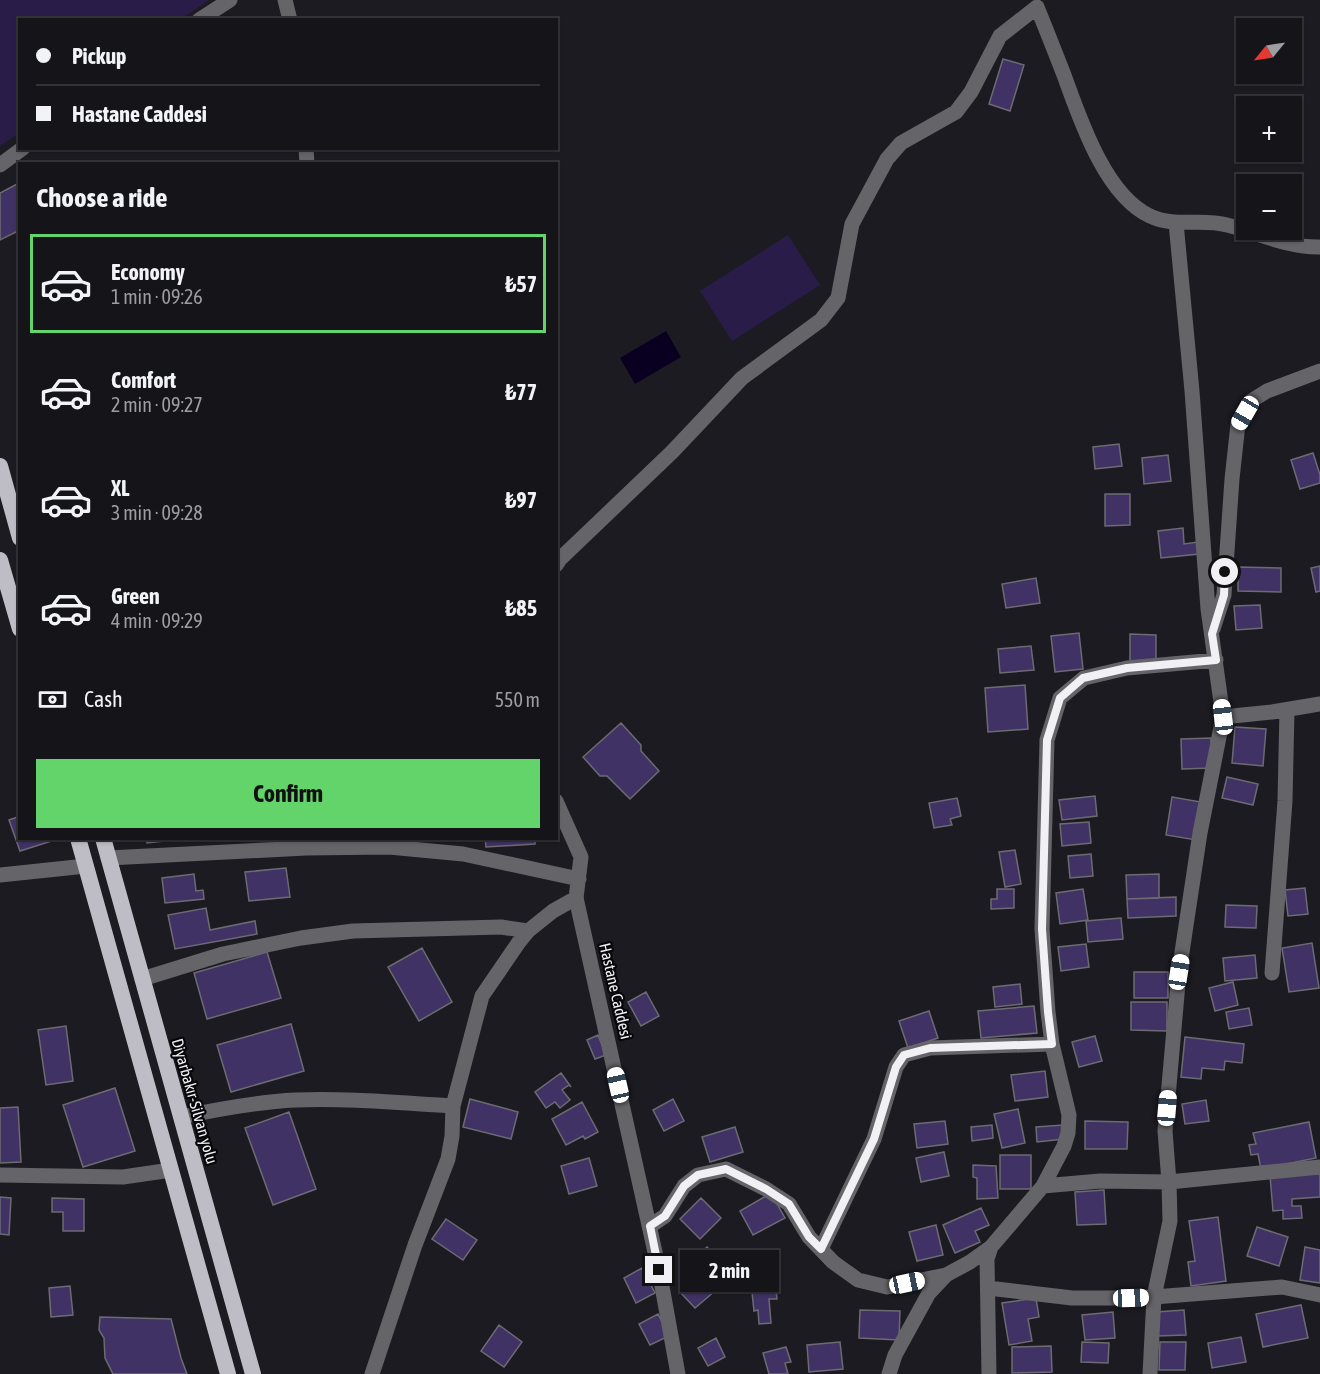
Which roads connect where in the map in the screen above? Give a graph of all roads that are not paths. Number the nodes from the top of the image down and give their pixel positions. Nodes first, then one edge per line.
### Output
1 (230, 0) edge
2 (285, 0) edge
3 (1041, 3) edge
4 (202, 18) edge
5 (290, 18) edge
6 (20, 150) edge
7 (0, 165) edge
8 (1176, 223) junction
9 (1320, 247) edge
10 (1320, 371) edge
11 (0, 466) edge
12 (18, 531) edge
13 (0, 560) edge
14 (558, 562) edge
15 (18, 622) edge
16 (1212, 634) junction
17 (1216, 660) junction
18 (1320, 708) edge
19 (1287, 710) junction
20 (1223, 717) junction
21 (558, 805) edge
22 (103, 840) edge
23 (79, 841) edge
24 (108, 858) junction
25 (86, 866) junction
26 (0, 875) edge
27 (579, 879) junction
28 (576, 898) junction
29 (528, 931) junction
30 (1272, 973) dead end
31 (142, 979) junction
32 (1052, 1044) junction
33 (453, 1106) junction
34 (181, 1117) junction
35 (1320, 1167) edge
36 (171, 1170) junction
37 (0, 1174) edge
38 (1169, 1182) junction
39 (1043, 1186) junction
40 (650, 1226) junction
41 (990, 1247) junction
42 (821, 1249) junction
43 (946, 1275) junction
44 (988, 1288) junction
45 (1320, 1295) edge
46 (1154, 1297) junction
47 (228, 1374) edge
48 (253, 1374) edge
49 (372, 1374) edge
50 (678, 1374) edge
51 (889, 1374) edge
52 (989, 1374) edge
53 (1150, 1374) edge

1 - 4 street
2 - 5 street
3 - 8 street
3 - 14 street
6 - 7 street
8 - 9 street
8 - 16 street
10 - 16 street
11 - 12 highway
13 - 15 highway
16 - 17 street
17 - 20 street
17 - 32 street
18 - 19 street
19 - 20 street
19 - 30 street
20 - 38 street
21 - 27 street
22 - 24 highway, Diyarbakır-Silvan yolu
23 - 25 highway
24 - 27 street
24 - 31 highway, Diyarbakır-Silvan yolu
25 - 26 street
25 - 36 highway
27 - 28 street
28 - 29 street
28 - 40 street, Hastane Caddesi
29 - 31 street
29 - 33 street
31 - 34 highway, Diyarbakır-Silvan yolu
32 - 39 street
32 - 42 street
33 - 34 street
33 - 49 street
34 - 48 highway, Diyarbakır-Silvan yolu
35 - 38 street
36 - 37 street
36 - 47 highway
38 - 39 street
38 - 46 street
39 - 41 street
40 - 42 street
40 - 50 street, Hastane Caddesi
41 - 43 street
41 - 44 street
42 - 43 street
43 - 51 street
44 - 46 street
44 - 52 street
45 - 46 street
46 - 53 street

